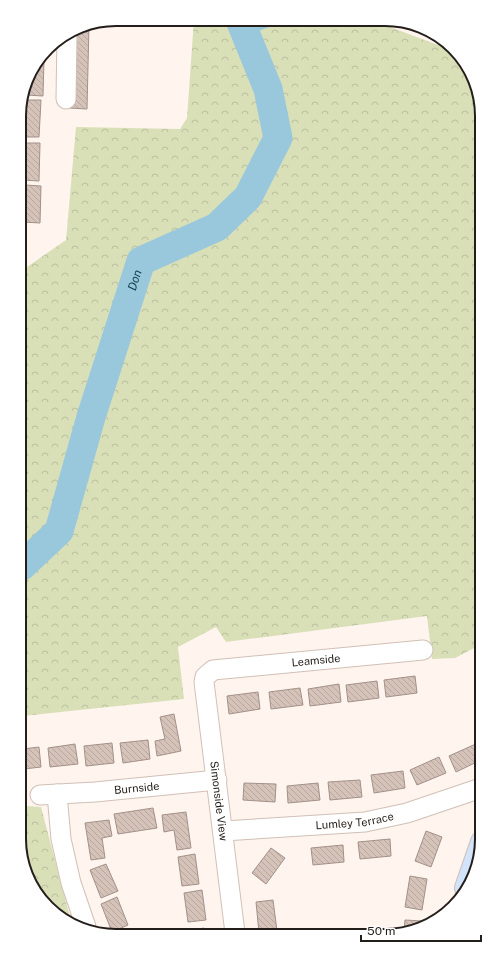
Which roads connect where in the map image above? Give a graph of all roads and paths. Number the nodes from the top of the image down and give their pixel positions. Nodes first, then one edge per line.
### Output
1 (67, 40) edge
2 (66, 99) dead end
3 (422, 650) dead end
4 (210, 671) joint
5 (217, 780) junction
6 (475, 790) edge
7 (223, 831) junction
8 (85, 923) edge
9 (235, 929) edge

1 - 2 street
3 - 4 street, Leamside
4 - 5 street, Simonside View
5 - 7 street, Simonside View
5 - 8 street, Burnside
6 - 7 street, Lumley Terrace
7 - 9 street, Simonside View

